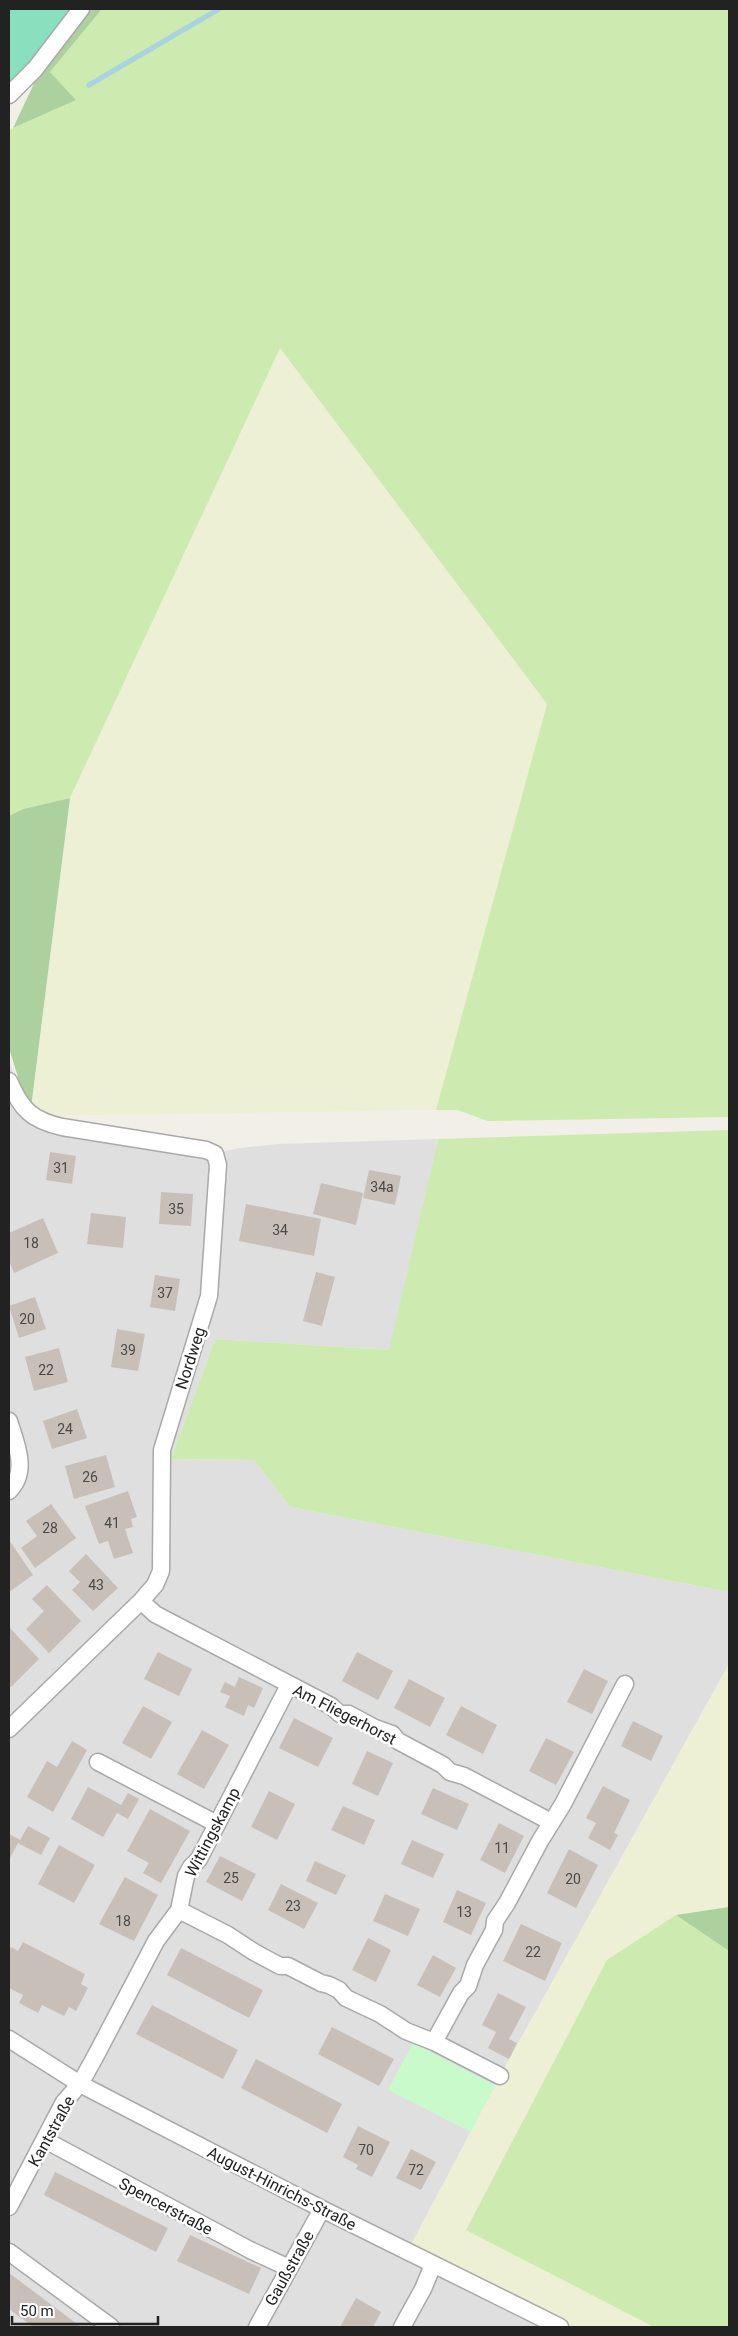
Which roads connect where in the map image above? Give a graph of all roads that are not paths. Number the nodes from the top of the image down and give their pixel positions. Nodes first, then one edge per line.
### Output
1 (81, 9) edge
2 (9, 96) edge
3 (9, 1080) edge
4 (9, 1421) edge
5 (9, 1491) edge
6 (141, 1601) junction
7 (625, 1684) dead end
8 (290, 1685) junction
9 (9, 1730) edge
10 (98, 1762) dead end
11 (551, 1822) junction
12 (217, 1824) junction
13 (179, 1910) junction
14 (9, 2039) edge
15 (434, 2042) junction
16 (500, 2076) dead end
17 (80, 2084) junction
18 (45, 2140) junction
19 (9, 2207) edge
20 (322, 2209) junction
21 (9, 2252) edge
22 (432, 2265) junction
23 (289, 2268) junction
24 (553, 2326) edge
25 (112, 2327) edge
26 (257, 2327) edge
27 (402, 2327) edge

1 - 2 street
3 - 6 street, Nordweg
4 - 5 street
6 - 8 street, Am Fliegerhorst
6 - 9 street, Nordweg
7 - 11 street
8 - 11 street, Am Fliegerhorst
8 - 12 street, Wittingskamp
10 - 12 street
11 - 15 street
12 - 13 street, Wittingskamp
13 - 15 street
13 - 17 street, Wittingskamp
14 - 17 street, August-Hinrichs-Straße
15 - 16 street
17 - 18 street, Kantstraße
17 - 20 street, August-Hinrichs-Straße
18 - 19 street, Kantstraße
18 - 23 street, Spencerstraße
20 - 22 street, August-Hinrichs-Straße
20 - 23 street, Gaußstraße
21 - 25 street
22 - 24 street, August-Hinrichs-Straße
22 - 27 street
23 - 26 street, Gaußstraße

